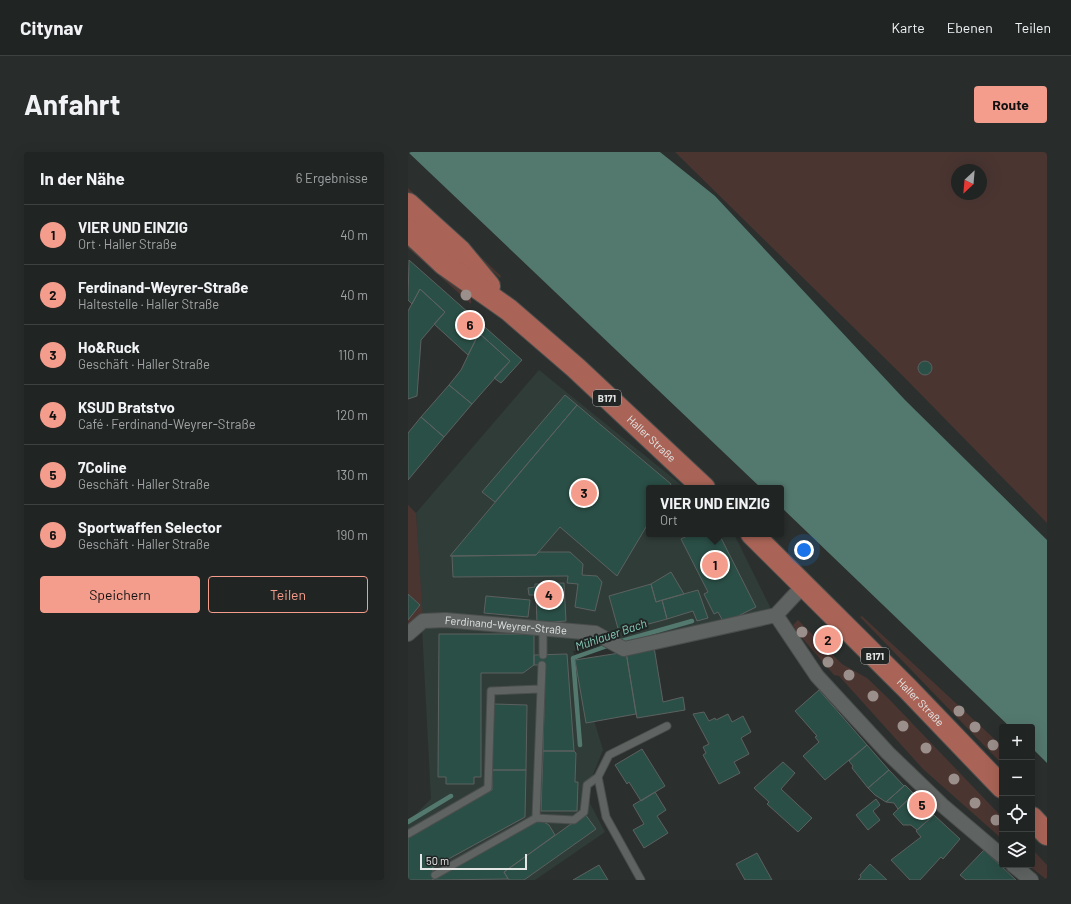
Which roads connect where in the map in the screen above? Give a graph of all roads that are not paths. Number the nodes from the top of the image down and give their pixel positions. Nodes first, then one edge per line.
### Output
1 (408, 204) edge
2 (408, 230) edge
3 (509, 310) junction
4 (701, 485) edge
5 (755, 537) edge
6 (804, 585) junction
7 (776, 616) junction
8 (543, 630) junction
9 (408, 634) edge
10 (542, 655) dead end
11 (542, 665) dead end
12 (540, 689) junction
13 (667, 726) dead end
14 (598, 777) junction
15 (999, 784) edge
16 (536, 818) junction
17 (1035, 821) edge
18 (408, 834) edge
19 (1047, 834) edge
20 (999, 853) edge
21 (1017, 868) edge
22 (435, 875) dead end
23 (641, 880) edge
24 (1031, 880) edge

1 - 3 main road, Haller Straße / B171
2 - 3 main road, Haller Straße / B171
3 - 4 main road, Haller Straße / B171
5 - 6 main road, Haller Straße / B171
6 - 7 street
6 - 15 main road, Haller Straße / B171
7 - 8 street, Ferdinand-Weyrer-Straße
7 - 20 street
8 - 9 street, Ferdinand-Weyrer-Straße
8 - 10 lane
11 - 12 lane
12 - 16 lane
12 - 18 lane
13 - 14 lane
14 - 16 lane
14 - 23 lane
16 - 22 lane
17 - 19 main road
21 - 24 street

